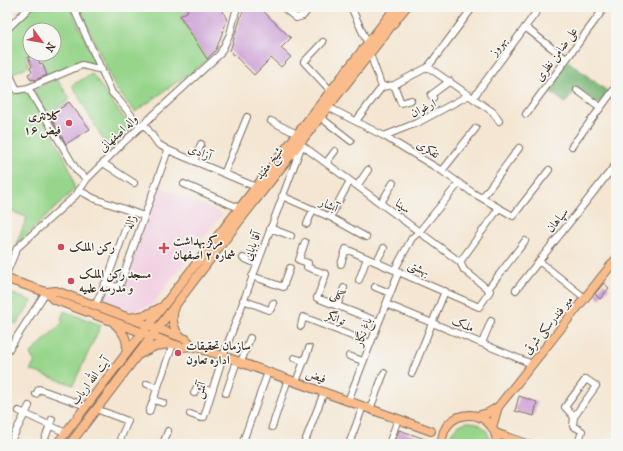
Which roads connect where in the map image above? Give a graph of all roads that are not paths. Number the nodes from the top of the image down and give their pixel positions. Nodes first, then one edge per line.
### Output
1 (30, 7) edge
2 (73, 7) edge
3 (230, 7) edge
4 (310, 7) edge
5 (351, 7) edge
6 (396, 7) edge
7 (406, 7) edge
8 (473, 7) edge
9 (540, 7) edge
10 (605, 7) edge
11 (237, 8) edge
12 (285, 9) dead end
13 (525, 27) junction
14 (7, 29) edge
15 (323, 42) dead end
16 (368, 44) junction
17 (370, 54) junction
18 (566, 59) junction
19 (428, 67) junction
20 (7, 69) edge
21 (102, 70) junction
22 (450, 82) junction
23 (394, 85) junction
24 (382, 87) junction
25 (616, 87) edge
26 (28, 88) junction
27 (577, 90) dead end
28 (330, 91) junction
29 (471, 96) junction
30 (433, 98) dead end
31 (411, 100) dead end
32 (328, 107) junction
33 (600, 107) junction
34 (526, 114) dead end
35 (247, 117) dead end
36 (320, 117) junction
37 (271, 121) dead end
38 (356, 121) junction
39 (499, 121) dead end
40 (142, 126) junction
41 (476, 128) dead end
42 (297, 134) junction
43 (384, 136) junction
44 (351, 141) dead end
45 (299, 143) junction
46 (201, 144) dead end
47 (572, 146) dead end
48 (519, 148) dead end
49 (168, 150) junction
50 (335, 151) dead end
51 (194, 161) junction
52 (103, 163) junction
53 (326, 163) junction
54 (616, 164) edge
55 (368, 170) dead end
56 (549, 170) dead end
57 (442, 171) junction
58 (224, 174) junction
59 (87, 179) junction
60 (350, 181) junction
61 (134, 183) dead end
62 (393, 183) dead end
63 (459, 183) junction
64 (184, 184) dead end
65 (357, 186) junction
66 (256, 187) junction
67 (79, 190) junction
68 (282, 196) junction
69 (482, 198) junction
70 (381, 203) junction
71 (239, 208) junction
72 (499, 208) junction
73 (313, 209) junction
74 (130, 216) dead end
75 (144, 216) junction
76 (330, 217) junction
77 (307, 224) dead end
78 (270, 228) junction
79 (227, 230) junction
80 (419, 232) junction
81 (291, 236) dead end
82 (366, 237) dead end
83 (525, 241) dead end
84 (305, 242) dead end
85 (218, 243) junction
86 (384, 248) dead end
87 (243, 258) dead end
88 (367, 258) junction
89 (616, 259) edge
90 (539, 261) junction
91 (376, 262) junction
92 (460, 262) junction
93 (257, 264) junction
94 (341, 264) dead end
95 (290, 268) dead end
96 (397, 270) junction
97 (7, 272) edge
98 (252, 276) junction
99 (7, 279) edge
100 (359, 280) dead end
101 (106, 283) junction
102 (375, 287) dead end
103 (344, 288) dead end
104 (489, 290) junction
105 (516, 290) dead end
106 (445, 291) junction
107 (46, 292) junction
108 (390, 293) junction
109 (585, 298) junction
110 (243, 300) junction
111 (178, 301) junction
112 (273, 303) dead end
113 (165, 304) junction
114 (386, 304) junction
115 (95, 306) junction
116 (337, 306) junction
117 (126, 318) junction
118 (491, 321) dead end
119 (113, 322) junction
120 (379, 322) junction
121 (432, 323) junction
122 (148, 325) junction
123 (301, 326) dead end
124 (158, 328) junction
125 (142, 333) junction
126 (152, 336) junction
127 (179, 336) junction
128 (250, 338) dead end
129 (370, 343) junction
130 (482, 343) junction
131 (173, 344) junction
132 (192, 346) junction
133 (309, 348) dead end
134 (7, 352) edge
135 (126, 354) junction
136 (223, 356) junction
137 (348, 356) dead end
138 (135, 358) junction
139 (294, 358) dead end
140 (304, 361) junction
141 (363, 361) junction
142 (239, 362) junction
143 (532, 364) junction
144 (268, 372) junction
145 (384, 373) dead end
146 (412, 373) dead end
147 (292, 381) junction
148 (147, 384) dead end
149 (158, 388) junction
150 (211, 391) junction
151 (324, 392) junction
152 (194, 393) dead end
153 (226, 393) dead end
154 (36, 394) dead end
155 (154, 400) junction
156 (348, 400) junction
157 (163, 403) dead end
158 (29, 406) dead end
159 (86, 406) junction
160 (367, 407) junction
161 (498, 407) junction
162 (96, 409) junction
163 (149, 412) dead end
164 (22, 413) junction
165 (190, 414) dead end
166 (478, 416) junction
167 (574, 417) junction
168 (52, 418) dead end
169 (398, 419) junction
170 (449, 424) junction
171 (50, 426) junction
172 (272, 426) dead end
173 (494, 430) junction
174 (168, 431) dead end
175 (79, 432) junction
176 (431, 432) junction
177 (66, 433) junction
178 (13, 437) dead end
179 (121, 437) dead end
180 (525, 443) edge
181 (43, 444) edge
182 (58, 444) edge
183 (70, 444) edge
184 (78, 444) edge
185 (163, 444) edge
186 (244, 444) edge
187 (304, 444) edge
188 (349, 444) edge
189 (389, 444) edge
190 (440, 444) edge
191 (497, 444) edge
192 (510, 444) edge
193 (578, 444) edge

1 - 14 street
2 - 21 street, آزادی
3 - 11 street
4 - 12 street
5 - 16 street
6 - 16 main road, شیخ مفید
7 - 17 main road, شیخ مفید
8 - 19 street
9 - 13 street, بهروز
10 - 18 street, علی ضامن نظری
11 - 40 street, واله اصفهانی
13 - 18 street
13 - 29 street, بهروز
15 - 28 street
16 - 28 main road, شیخ مفید
17 - 24 street
17 - 32 main road, شیخ مفید
18 - 34 street, علی ضامن نظری
19 - 22 street
19 - 23 street
20 - 26 street
21 - 26 street
21 - 40 street, آزادی
22 - 29 street
22 - 30 street
23 - 24 street
23 - 31 street
24 - 38 street
25 - 33 street
26 - 59 street
27 - 33 street
28 - 42 main road, شیخ مفید
29 - 39 street
29 - 43 street, ارغوان
32 - 36 main road, شیخ مفید
32 - 38 street, تفکری
33 - 47 street
35 - 58 street
36 - 44 street
36 - 45 main road, شیخ مفید
37 - 42 street
38 - 43 street, تفکری
40 - 49 street, آزادی
40 - 52 street, واله اصفهانی
41 - 57 street
42 - 66 main road, شیخ مفید
43 - 57 street, تفکری
45 - 53 street, سینا
45 - 68 street, آقا بابایی
45 - 79 main road, شیخ مفید
46 - 51 street
48 - 69 street
49 - 51 street, آزادی
49 - 75 street, ژاله
50 - 53 street
51 - 58 street, آزادی
52 - 59 street, واله اصفهانی
52 - 61 street
53 - 60 street, سینا
54 - 90 street, سپاهان
55 - 65 street
56 - 72 street, تفکری
57 - 63 street, تفکری
58 - 66 street, آزادی
59 - 67 street, واله اصفهانی
60 - 65 street, سینا
60 - 76 street
62 - 70 street
63 - 69 street, تفکری
63 - 80 street, باغ نگار
64 - 71 street
65 - 70 street, سینا
66 - 71 main road, شیخ مفید
67 - 75 street
67 - 97 street, واله اصفهانی
68 - 73 street, آبشار
68 - 78 street, آقا بابایی
69 - 72 street, تفکری
70 - 80 street, سینا
71 - 79 main road, شیخ مفید
72 - 92 street
73 - 76 street, آبشار
73 - 77 street
74 - 101 street
75 - 101 street, ژاله
76 - 82 street, آبشار
78 - 81 street
78 - 93 street, آقا بابایی
79 - 85 main road, شیخ مفید
80 - 92 street, سینا
80 - 96 street, باغ نگار
83 - 104 street
84 - 116 street, گلی
85 - 111 main road, شیخ مفید
85 - 113 main road, شیخ مفید
86 - 91 street
87 - 93 street
88 - 91 street, بهشتی
88 - 94 street, بهشتی
88 - 100 street
89 - 109 main road, میر فندرسکی شرقی
90 - 105 street, سپاهان
90 - 109 street
91 - 96 street, بهشتی
92 - 104 street, سینا
93 - 98 street, آقا بابایی
95 - 98 street
96 - 106 street, بهشتی
96 - 108 street, باغ نگار
98 - 110 street, آقا بابایی
99 - 107 main road
101 - 115 street
102 - 108 street
103 - 116 street
104 - 106 street, بهشتی
106 - 121 street
107 - 115 main road
107 - 119 main road
107 - 134 street
108 - 114 street, باغ نگار
109 - 143 main road, میر فندرسکی شرقی
110 - 112 street
110 - 136 street, آقا بابایی
111 - 124 main road, شیخ مفید
111 - 127 main road
113 - 117 main road
113 - 122 main road, شیخ مفید
114 - 120 street, باغ نگار
114 - 121 street, ملک
115 - 117 main road
116 - 120 street, گلی
117 - 122 main road
118 - 130 street
119 - 125 main road
119 - 135 main road
120 - 129 street, باغ نگار
121 - 130 street, ملک
121 - 146 street
122 - 124 main road
122 - 125 main road, شیخ مفید
123 - 129 street, توانگر
124 - 126 main road, شیخ مفید
124 - 127 main road
125 - 126 main road
125 - 135 main road, آیت الله ارباب
126 - 131 main road
126 - 138 main road, آیت الله ارباب
127 - 132 main road
128 - 142 street
129 - 141 street, باغ نگار
130 - 143 street, ملک
131 - 132 main road
131 - 138 main road
131 - 149 street
132 - 136 main road, فیض
133 - 140 street
135 - 159 main road, آیت الله ارباب
136 - 142 main road, فیض
136 - 150 street, آتش
137 - 141 street
138 - 162 main road, آیت الله ارباب
139 - 140 street
140 - 147 street
141 - 156 street, باغ نگار
142 - 144 main road, فیض
142 - 153 street
143 - 161 main road, میر فندرسکی شرقی
144 - 147 main road, فیض
144 - 186 street
145 - 160 street
147 - 151 main road, فیض
147 - 172 street
148 - 149 street
149 - 155 street
150 - 152 street
150 - 165 street, آتش
151 - 156 main road, فیض
151 - 187 street
154 - 159 street
155 - 157 street
155 - 163 street
156 - 160 main road, فیض
158 - 164 street
159 - 177 main road, آیت الله ارباب
160 - 169 main road, فیض
160 - 188 street
161 - 166 main road
161 - 173 main road
162 - 175 main road, آیت الله ارباب
162 - 179 street
164 - 171 street
164 - 178 street
166 - 170 main road
166 - 173 main road
167 - 167 street
167 - 193 street
168 - 171 street
169 - 176 main road, فیض
169 - 189 street
170 - 176 main road
170 - 190 main road
171 - 177 street
171 - 181 street
173 - 180 main road
173 - 191 main road
174 - 185 street
175 - 183 main road, آیت الله ارباب
175 - 184 street
176 - 190 main road
177 - 182 main road, آیت الله ارباب
180 - 192 main road

